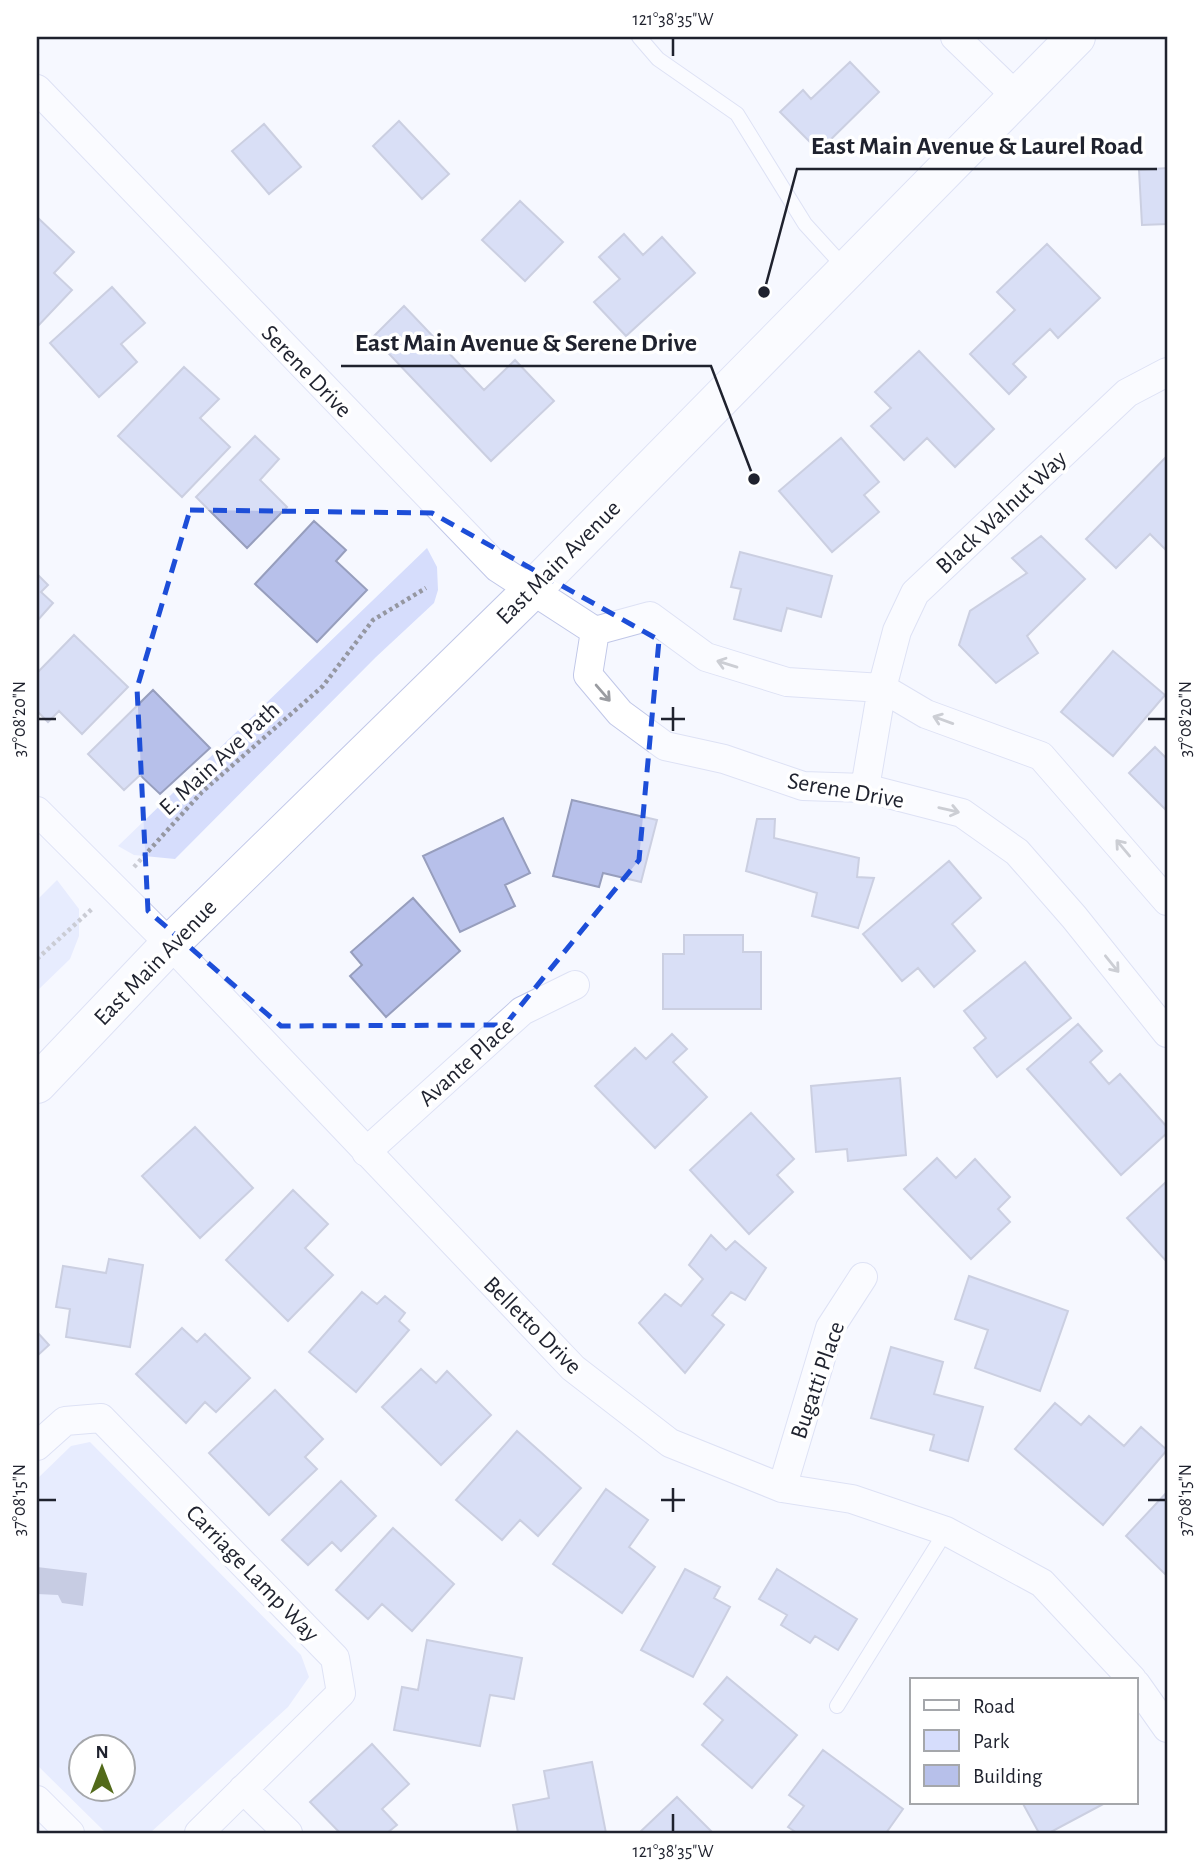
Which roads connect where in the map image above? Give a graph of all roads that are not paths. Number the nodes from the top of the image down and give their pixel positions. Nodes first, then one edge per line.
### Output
1 (639, 37) edge
2 (955, 37) edge
3 (1076, 37) edge
4 (37, 89) edge
5 (1017, 97) junction
6 (847, 270) junction
7 (1167, 372) edge
8 (532, 590) junction
9 (595, 631) junction
10 (882, 688) junction
11 (864, 788) junction
12 (37, 811) edge
13 (1167, 901) edge
14 (170, 944) junction
15 (575, 985) dead end
16 (1167, 1033) edge
17 (37, 1084) edge
18 (366, 1152) junction
19 (863, 1278) dead end
20 (37, 1446) edge
21 (782, 1488) junction
22 (946, 1531) junction
23 (1131, 1678) edge
24 (1138, 1687) edge
25 (837, 1706) dead end
26 (1167, 1728) edge
27 (243, 1789) junction
28 (37, 1800) edge
29 (70, 1833) edge
30 (199, 1833) edge
31 (288, 1833) edge

1 - 6 lane
2 - 5 street
3 - 5 main road, East Main Avenue
4 - 8 street, Serene Drive
5 - 6 main road, East Main Avenue
6 - 8 main road, East Main Avenue
7 - 10 street, Black Walnut Way
8 - 9 street, Serene Drive
8 - 14 main road, East Main Avenue
10 -> 9 street
9 -> 11 street, Serene Drive
10 - 11 street, Black Walnut Way
13 -> 10 street
11 -> 16 street, Serene Drive
12 - 14 street, Belletto Drive
14 - 17 main road, East Main Avenue
14 - 18 street, Belletto Drive
15 - 18 street, Avante Place
18 - 21 street, Belletto Drive
19 - 21 street, Bugatti Place
20 - 27 street, Carriage Lamp Way
21 - 22 street, Belletto Drive
22 - 23 street, Belletto Drive
22 - 25 lane
24 - 26 street
27 - 30 street, Carriage Lamp Way
27 - 31 street
28 - 29 street

